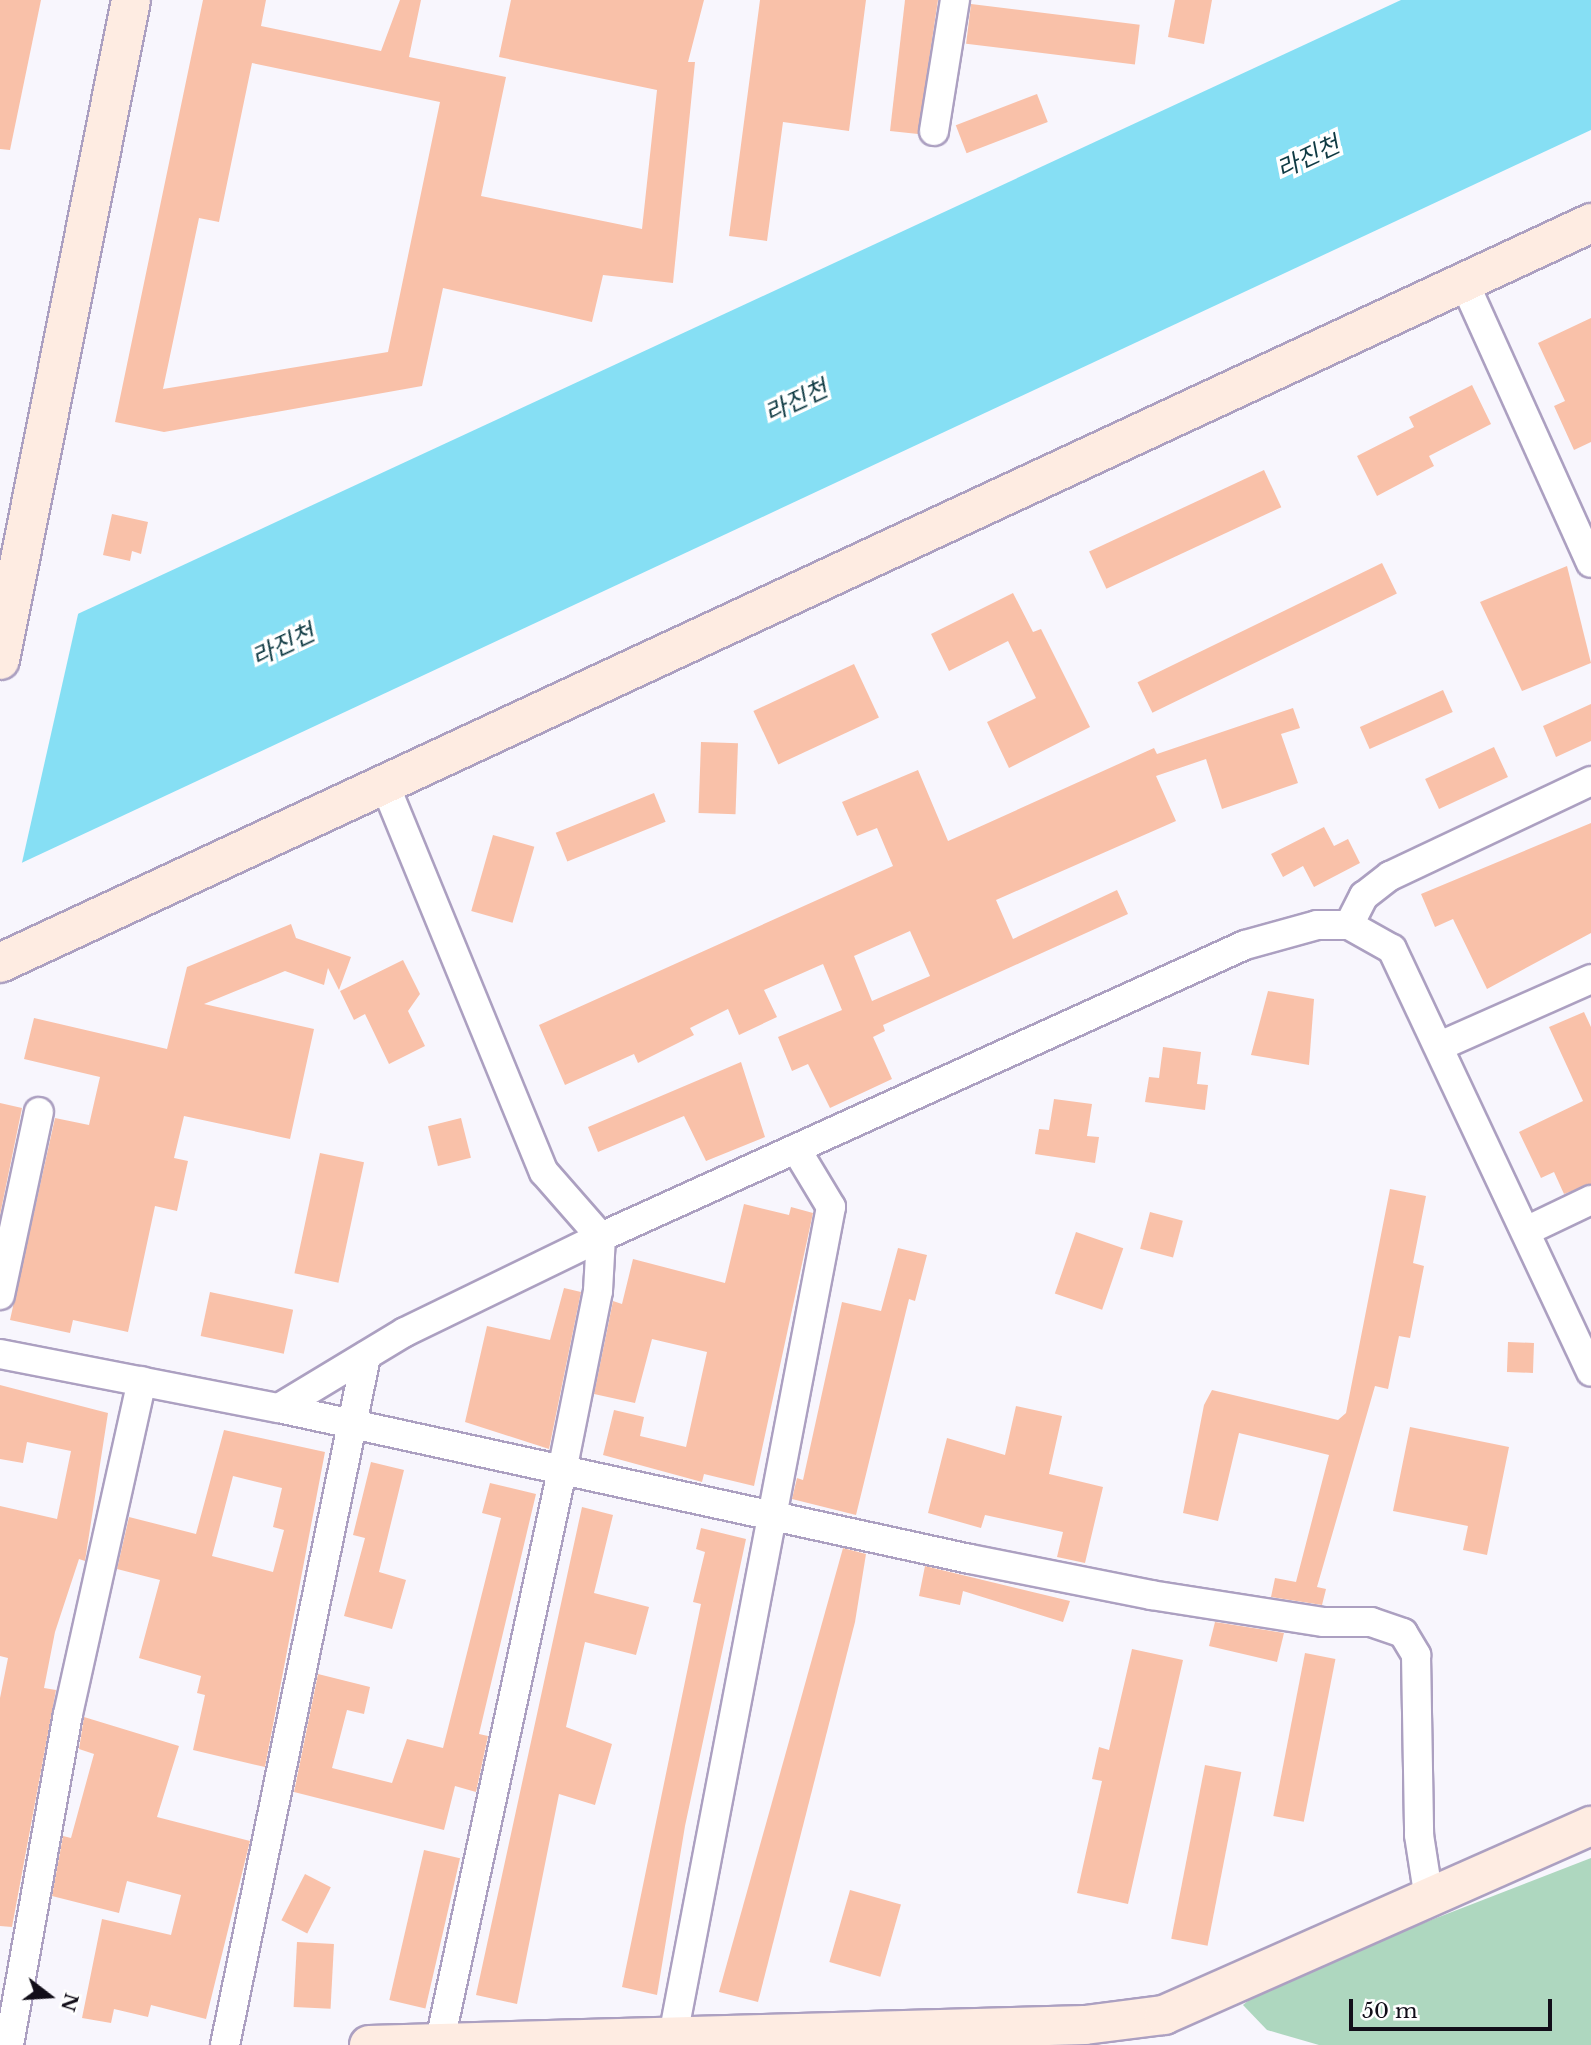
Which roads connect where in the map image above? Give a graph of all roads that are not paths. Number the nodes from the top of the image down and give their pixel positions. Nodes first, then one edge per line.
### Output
1 (131, 0) edge
2 (955, 0) edge
3 (934, 131) dead end
4 (1591, 223) edge
5 (1464, 282) junction
6 (17, 483) edge
7 (1591, 563) edge
8 (7, 589) edge
9 (3, 646) edge
10 (1591, 781) edge
11 (386, 785) junction
12 (1349, 925) junction
13 (0, 963) edge
14 (1591, 979) edge
15 (1440, 1046) junction
16 (38, 1112) dead end
17 (796, 1149) junction
18 (1591, 1200) edge
19 (1526, 1231) junction
20 (601, 1237) junction
21 (0, 1295) edge
22 (0, 1354) edge
23 (366, 1356) junction
24 (1591, 1371) edge
25 (142, 1381) junction
26 (279, 1408) junction
27 (350, 1423) junction
28 (562, 1471) junction
29 (770, 1516) junction
30 (1591, 1826) edge
31 (1429, 1899) junction
32 (673, 2036) junction
33 (439, 2044) edge
34 (9, 2045) edge
35 (225, 2045) edge
36 (369, 2045) edge

1 - 6 street
2 - 3 street
4 - 5 street
5 - 7 street
5 - 11 street
6 - 8 street
8 - 9 street
10 - 12 street
11 - 13 street
11 - 20 street
12 - 15 street
12 - 17 street
14 - 15 street
15 - 19 street
16 - 21 street
17 - 20 street
17 - 29 street
18 - 19 street
19 - 24 street
20 - 23 street
20 - 28 street
22 - 25 street
23 - 26 street
23 - 27 street
25 - 26 street
25 - 34 street
26 - 27 street
27 - 28 street
27 - 35 street
28 - 29 street
28 - 33 street
29 - 31 street
29 - 32 street
30 - 31 street
31 - 32 street
32 - 33 street
33 - 36 street

